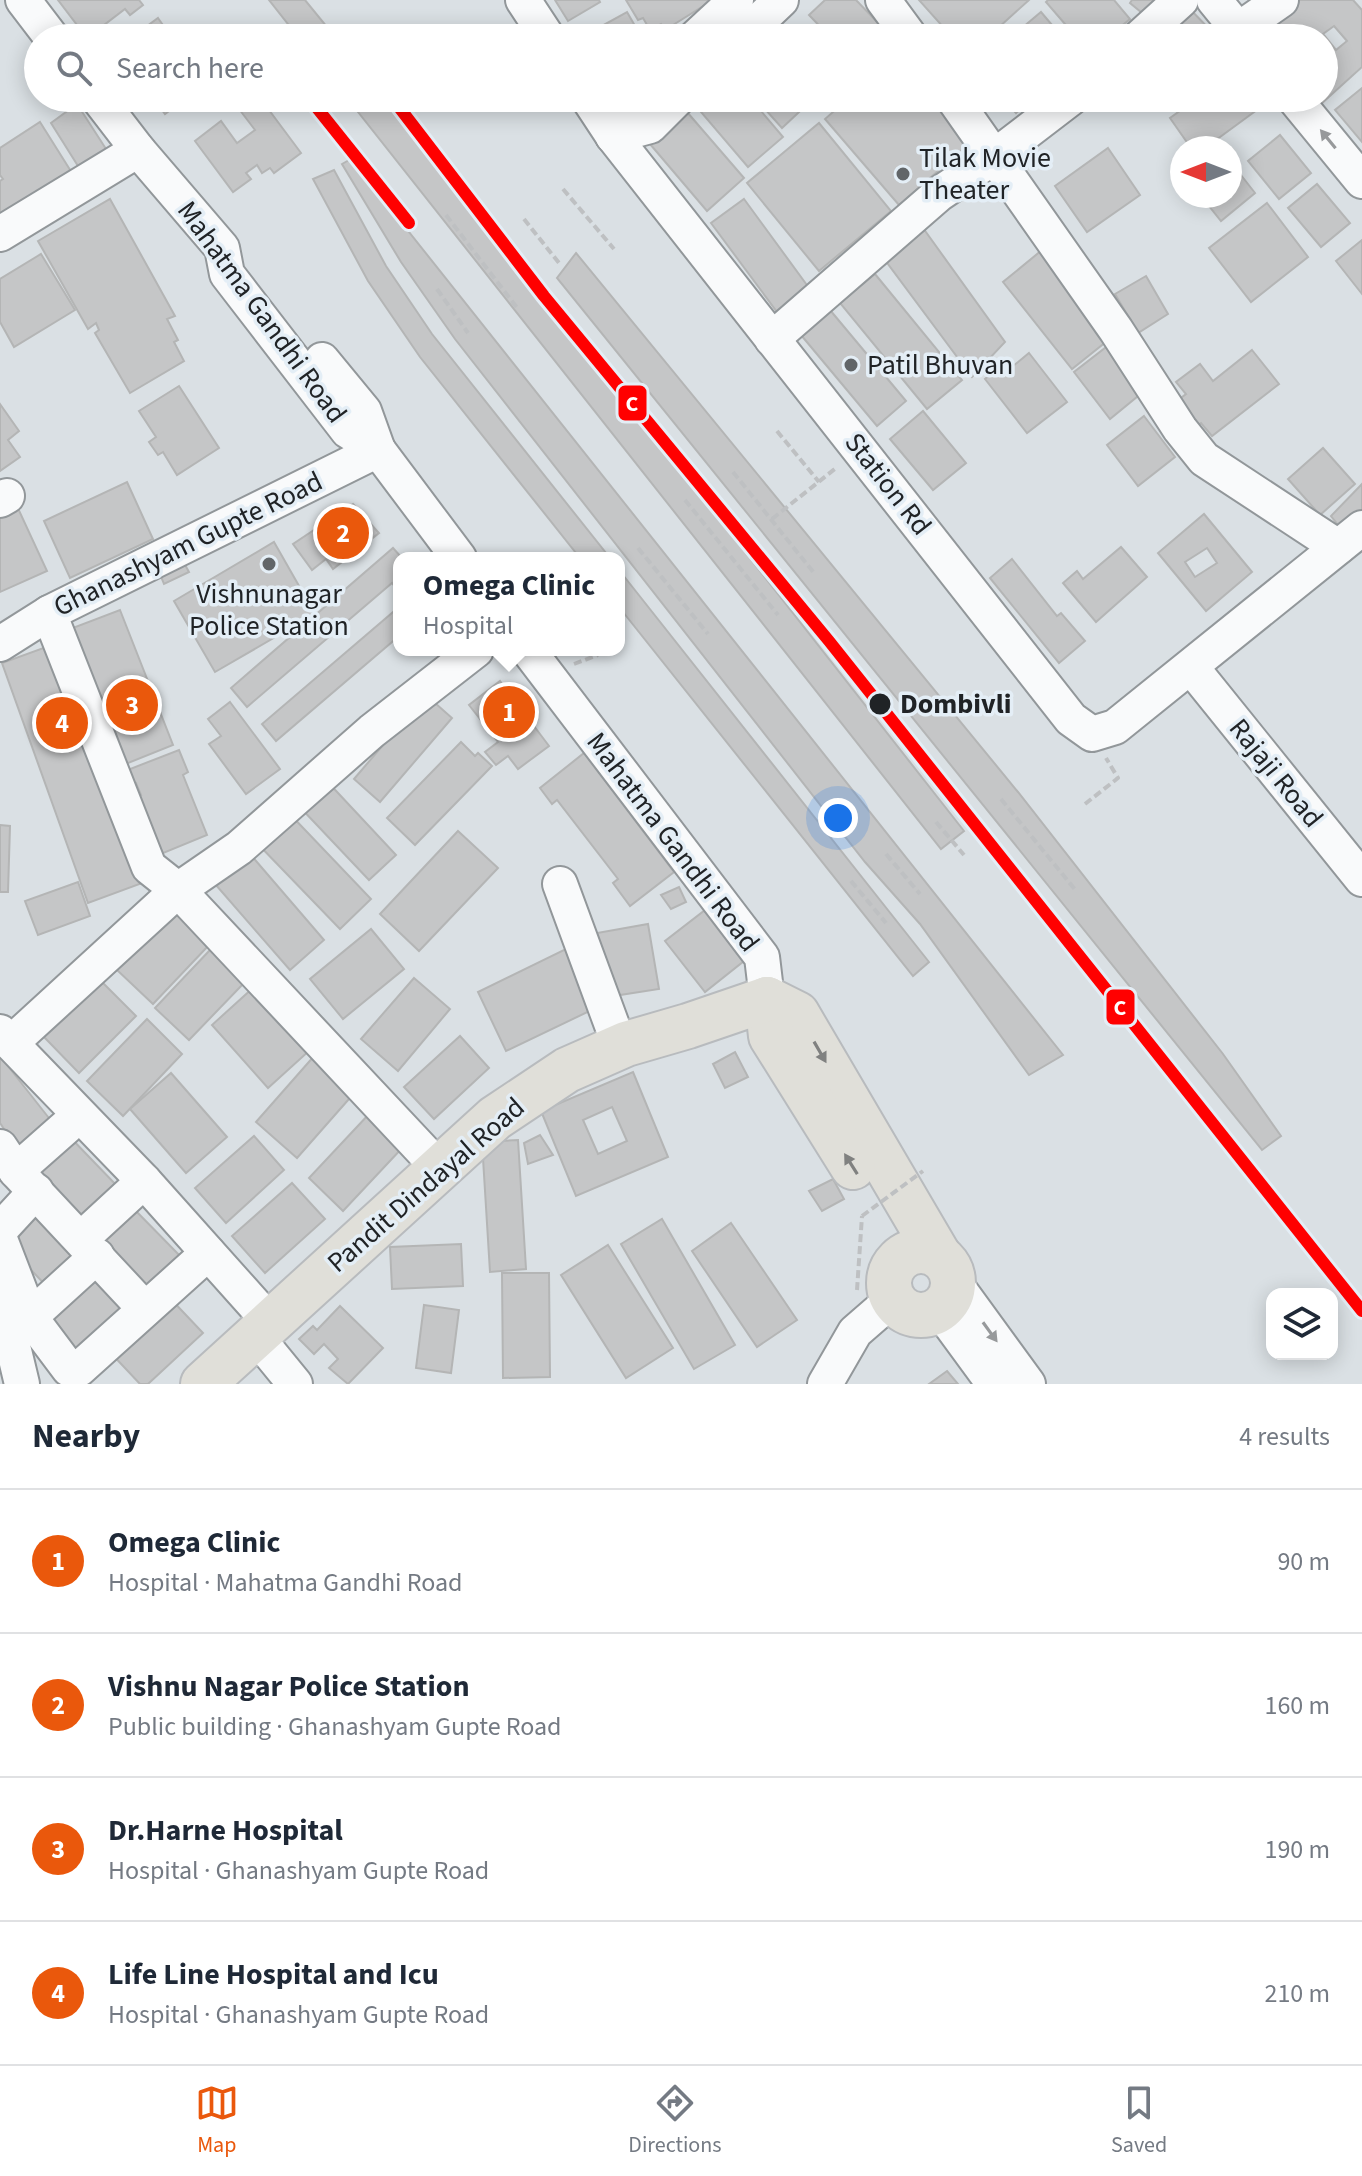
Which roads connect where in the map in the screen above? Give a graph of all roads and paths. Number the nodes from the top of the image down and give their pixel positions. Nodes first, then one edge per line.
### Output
1 (23, 0) edge
2 (523, 0) edge
3 (736, 0) edge
4 (781, 0) edge
5 (883, 0) edge
6 (1181, 0) edge
7 (1214, 0) edge
8 (1281, 0) edge
9 (41, 24) edge
10 (539, 24) edge
11 (710, 24) edge
12 (756, 24) edge
13 (901, 24) edge
14 (1154, 24) edge
15 (1233, 24) edge
16 (1253, 24) edge
17 (109, 112) edge
18 (597, 112) edge
19 (624, 112) edge
20 (664, 112) edge
21 (963, 112) edge
22 (1053, 112) edge
23 (1305, 112) edge
24 (613, 136) junction
25 (138, 150) junction
26 (994, 157) junction
27 (1362, 181) edge
28 (563, 189) dead end
29 (446, 215) dead end
30 (524, 219) dead end
31 (0, 234) edge
32 (614, 249) dead end
33 (559, 263) dead end
34 (437, 289) dead end
35 (518, 309) dead end
36 (468, 333) dead end
37 (772, 339) junction
38 (777, 431) dead end
39 (378, 450) junction
40 (838, 467) dead end
41 (733, 472) dead end
42 (819, 482) junction
43 (685, 500) dead end
44 (772, 519) junction
45 (1350, 538) edge
46 (638, 548) dead end
47 (454, 552) edge
48 (814, 573) dead end
49 (49, 613) junction
50 (778, 615) dead end
51 (708, 634) dead end
52 (3, 638) edge
53 (468, 656) edge
54 (533, 656) edge
55 (1191, 667) junction
56 (1118, 778) dead end
57 (1001, 799) dead end
58 (1085, 804) dead end
59 (936, 822) dead end
60 (886, 854) dead end
61 (964, 855) dead end
62 (1362, 879) edge
63 (851, 881) dead end
64 (560, 884) dead end
65 (178, 890) junction
66 (1077, 892) dead end
67 (920, 894) dead end
68 (886, 923) dead end
69 (767, 999) junction
70 (4, 1042) edge
71 (620, 1047) junction
72 (67, 1126) junction
73 (439, 1168) junction
74 (17, 1170) edge
75 (923, 1171) dead end
76 (137, 1187) junction
77 (0, 1230) edge
78 (0, 1239) edge
79 (89, 1247) junction
80 (201, 1259) junction
81 (934, 1275) junction
82 (0, 1292) edge
83 (893, 1299) joint
84 (145, 1309) junction
85 (30, 1317) junction
86 (262, 1329) junction
87 (855, 1332) junction
88 (22, 1384) edge
89 (203, 1384) edge
90 (295, 1384) edge
91 (825, 1384) edge
92 (994, 1384) edge
93 (1028, 1384) edge

1 - 9 street
2 - 10 street
3 - 11 street
4 - 12 street
5 - 13 street
6 - 14 street
7 - 15 street
8 - 16 street
17 - 25 street, Mahatma Gandhi Road
18 - 24 street, Station Rd
19 - 24 street
20 - 24 street
21 - 26 street
22 - 26 street
27 -> 23 street
24 - 37 street, Station Rd
25 - 31 street
25 - 39 street, Mahatma Gandhi Road
26 - 37 street
26 - 45 street
28 - 32 path
29 - 35 path
30 - 33 path
34 - 36 path
37 - 55 street, Station Rd
38 - 42 path
39 - 47 street, Mahatma Gandhi Road
39 - 49 street, Ghanashyam Gupte Road
40 - 42 path
41 - 44 path
42 - 44 path
43 - 50 path
44 - 48 path
45 - 55 street
46 - 51 path
49 - 52 street, Ghanashyam Gupte Road
49 - 65 street
53 - 65 street
54 - 69 street, Mahatma Gandhi Road
55 - 62 street, Rajaji Road
56 - 58 path
57 - 66 path
59 - 61 path
60 - 67 path
63 - 68 path
64 - 71 street
65 - 70 street
65 - 73 street
69 - 71 main road, Pandit Dindayal Road
69 - 81 main road, Mahatma Gandhi Road
70 - 72 street
70 - 76 street
71 - 73 main road, Pandit Dindayal Road
72 - 74 street
72 - 76 street
73 - 86 main road, Pandit Dindayal Road
74 - 77 street
74 - 79 street
75 - 87 path, bridge
76 - 79 street
76 - 80 street
78 - 85 street
79 - 84 street
79 - 85 street
80 - 84 street
80 - 86 street
81 - 83 main road
81 - 92 street
81 -> 93 street
82 - 88 street
83 - 87 street
84 - 85 street
86 - 89 main road, Pandit Dindayal Road
86 - 90 street
87 - 91 street

